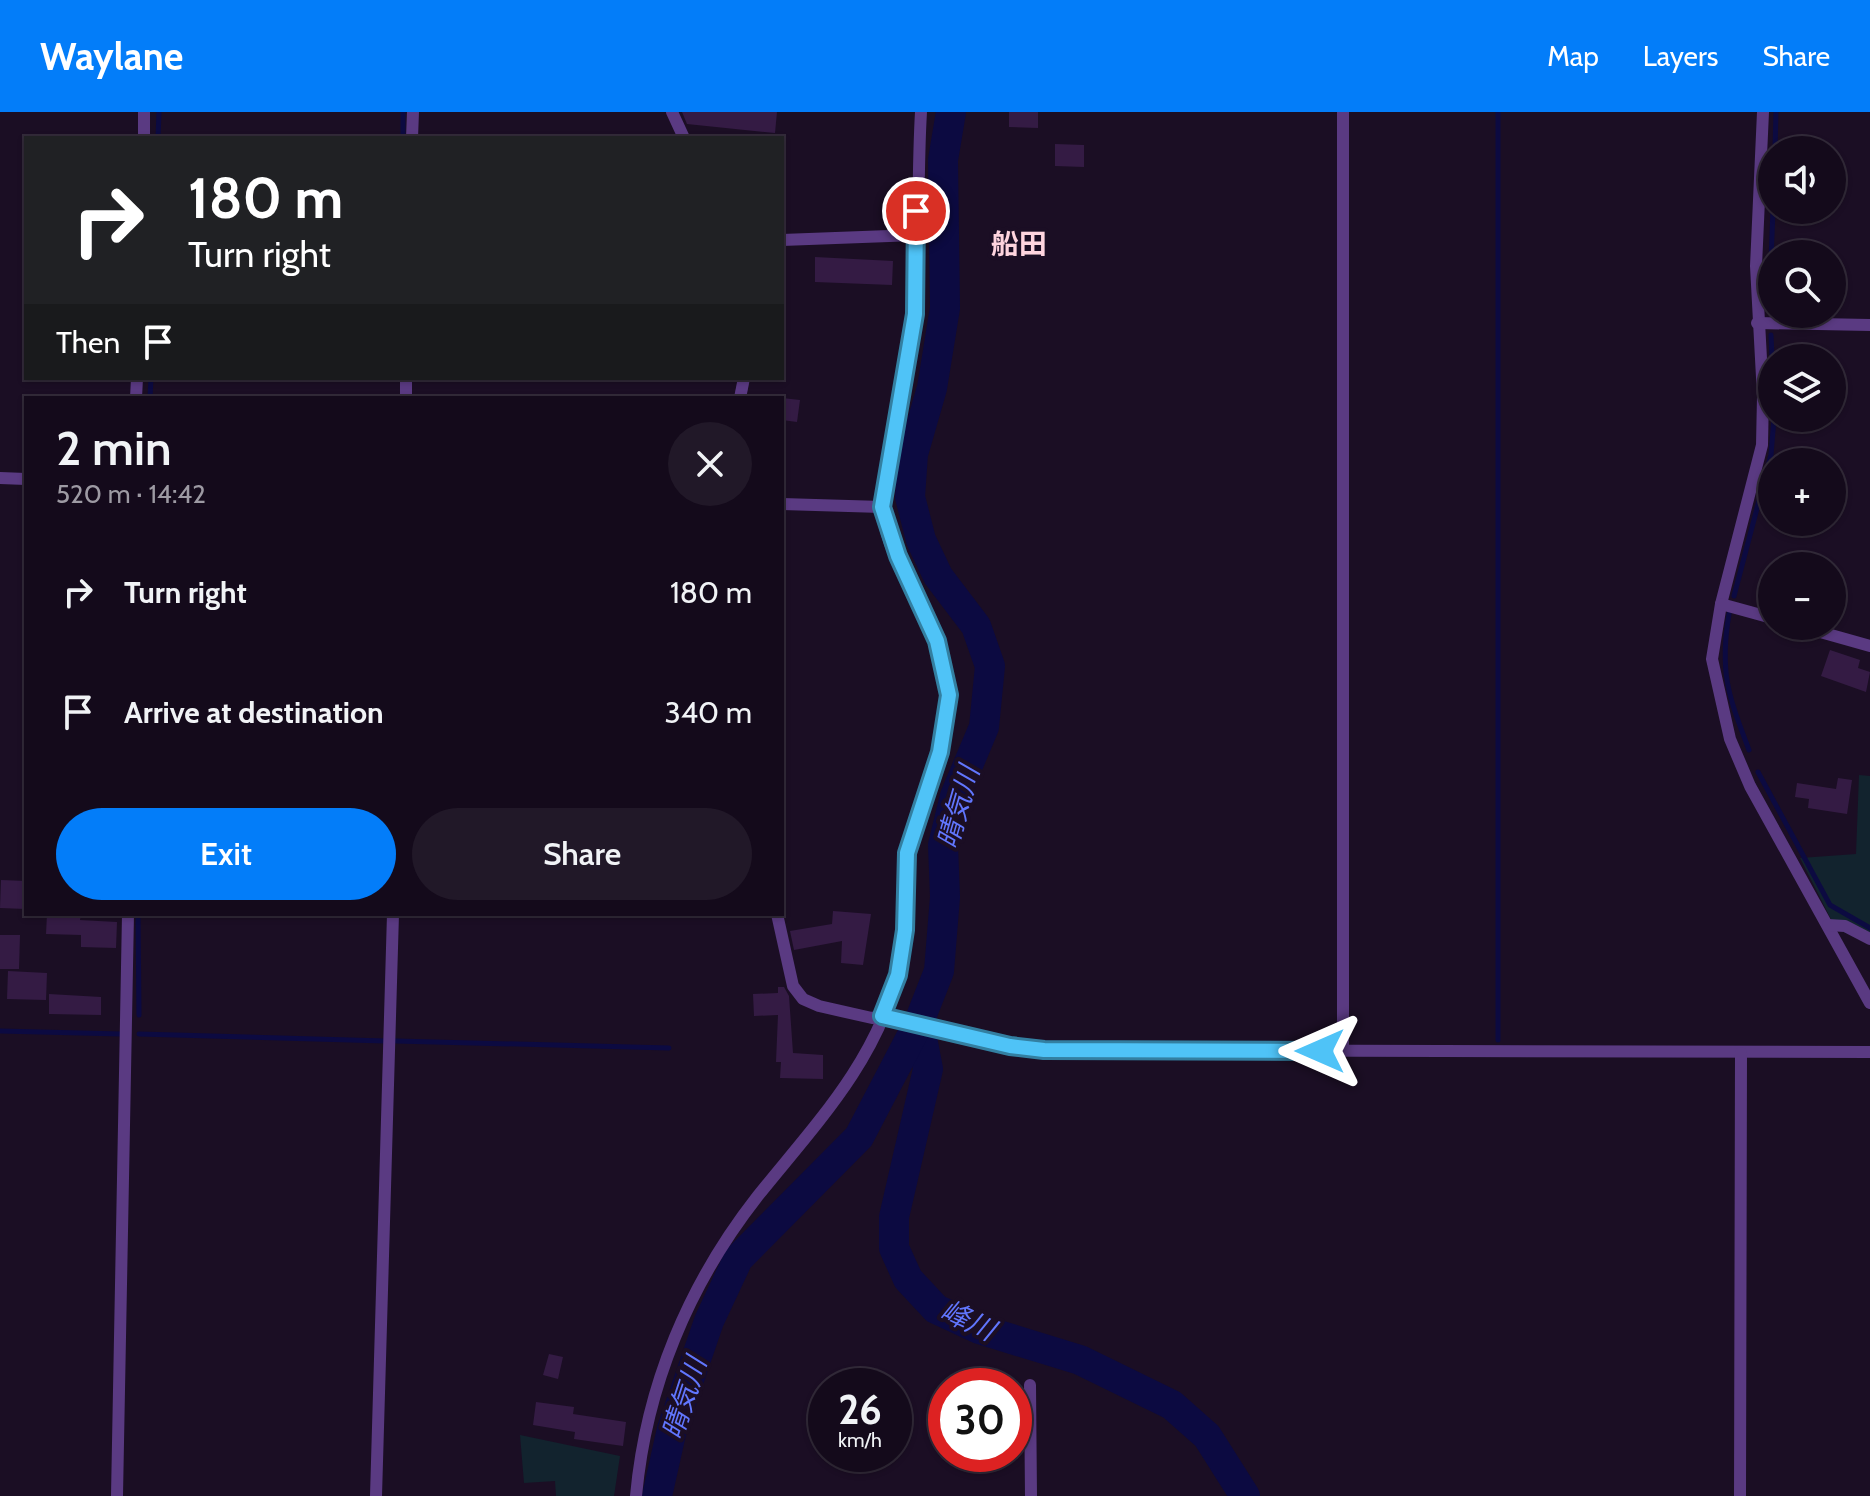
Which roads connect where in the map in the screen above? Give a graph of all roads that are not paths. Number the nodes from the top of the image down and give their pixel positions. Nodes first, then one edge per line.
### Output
1 (144, 112) edge
2 (413, 112) edge
3 (672, 112) edge
4 (921, 112) edge
5 (1343, 112) edge
6 (1763, 112) edge
7 (144, 136) edge
8 (412, 136) edge
9 (683, 136) edge
10 (916, 235) junction
11 (784, 240) edge
12 (1757, 323) junction
13 (1870, 325) edge
14 (0, 478) edge
15 (24, 479) edge
16 (784, 504) edge
17 (882, 507) junction
18 (1721, 604) junction
19 (1758, 614) edge
20 (1846, 639) edge
21 (1870, 646) edge
22 (128, 916) edge
23 (393, 916) edge
24 (777, 916) edge
25 (1828, 925) junction
26 (1870, 939) edge
27 (1870, 1003) edge
28 (888, 1018) junction
29 (1343, 1051) junction
30 (1870, 1052) edge
31 (1741, 1053) junction
32 (1031, 1472) edge
33 (117, 1496) edge
34 (376, 1496) edge
35 (636, 1496) edge
36 (1031, 1496) edge
37 (1740, 1496) edge

1 - 7 street
2 - 8 street
3 - 9 street
4 - 10 street
5 - 29 street
6 - 12 street
10 - 11 street
10 - 17 street
12 - 13 street
12 - 18 street
14 - 15 street
16 - 17 street
17 - 28 street
18 - 19 street
18 - 25 street
20 - 21 street
22 - 33 street
23 - 34 street
24 - 28 street
25 - 26 street
25 - 27 street
28 - 29 street
28 - 35 street
29 - 31 street
30 - 31 street
31 - 37 street
32 - 36 street

